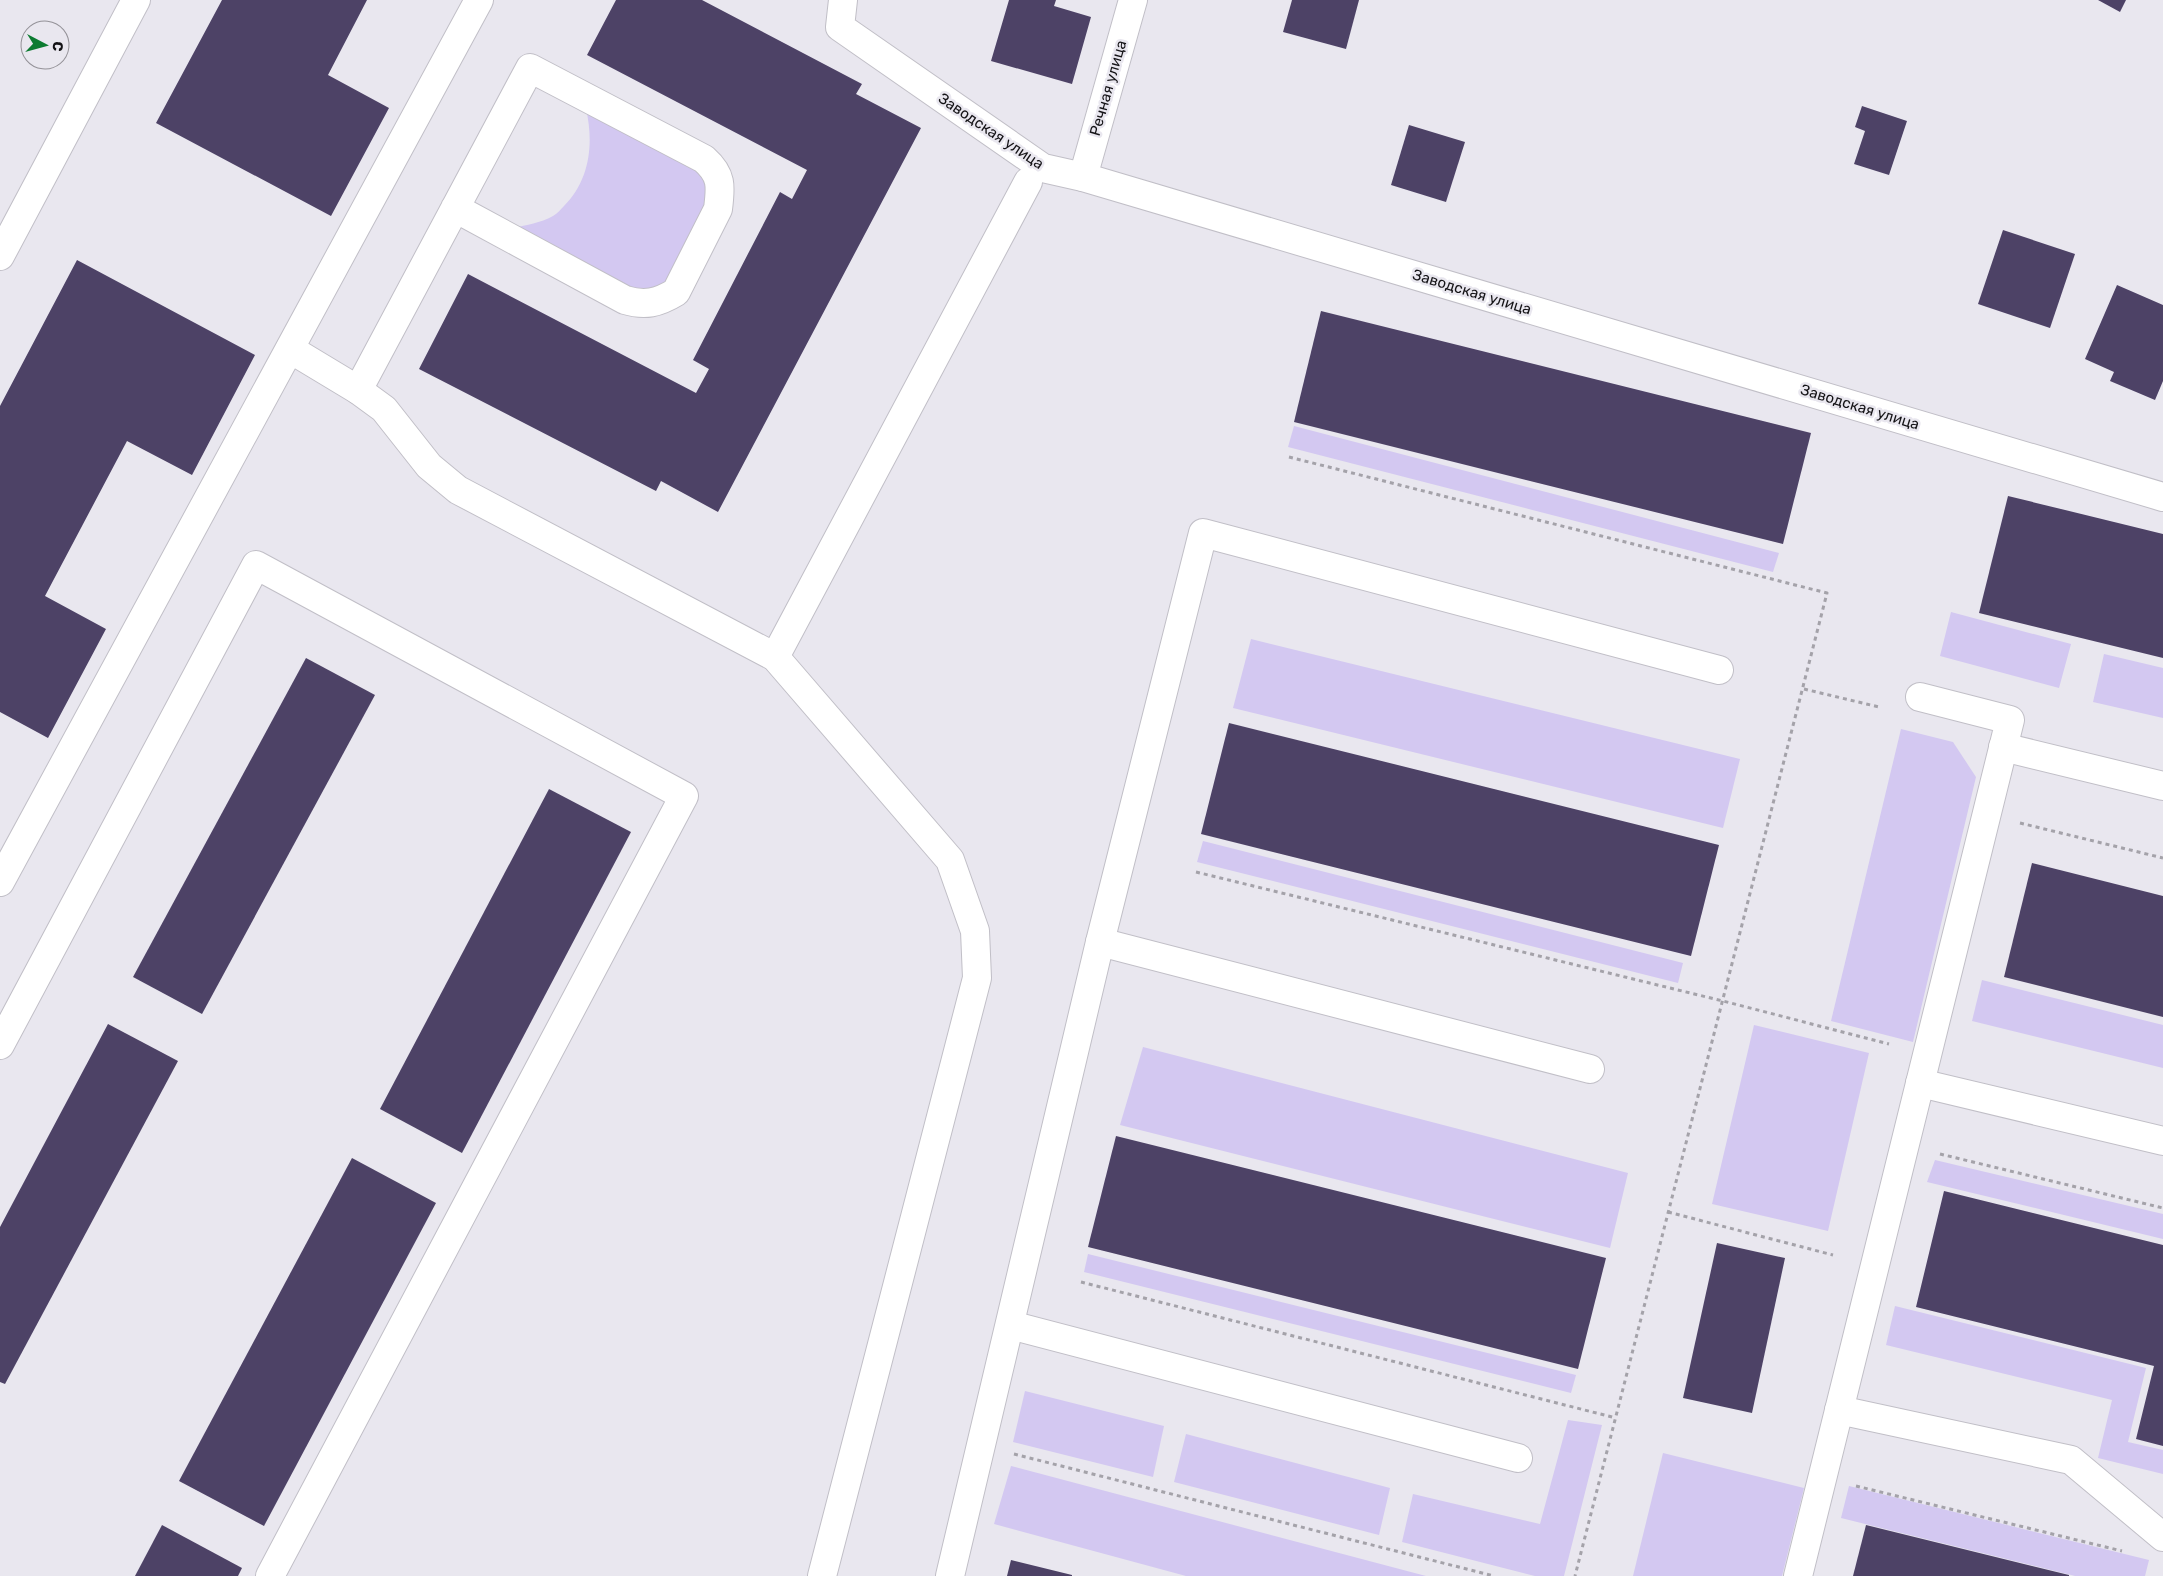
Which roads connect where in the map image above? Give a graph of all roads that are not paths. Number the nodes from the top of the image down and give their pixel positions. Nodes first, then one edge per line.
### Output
1 (136, 0) edge
2 (479, 0) edge
3 (843, 0) edge
4 (1133, 0) edge
5 (1083, 177) junction
6 (1028, 182) dead end
7 (455, 208) junction
8 (0, 256) edge
9 (290, 349) junction
10 (358, 390) junction
11 (2163, 497) edge
12 (775, 657) junction
13 (1719, 670) dead end
14 (1920, 697) dead end
15 (2003, 747) junction
16 (2163, 786) edge
17 (0, 882) edge
18 (1100, 942) junction
19 (0, 1045) edge
20 (1590, 1069) dead end
21 (1920, 1083) junction
22 (2163, 1141) edge
23 (1010, 1325) junction
24 (1839, 1410) junction
25 (1518, 1458) dead end
26 (2163, 1537) edge
27 (270, 1576) edge
28 (822, 1576) edge
29 (950, 1576) edge
30 (1798, 1576) edge

1 - 8 street
2 - 9 street
3 - 5 street, Заводская улица
4 - 5 street, Речная улица
5 - 11 street, Заводская улица
6 - 12 street
7 - 7 street
7 - 10 street
9 - 10 street
9 - 17 street
10 - 12 street
12 - 28 street
13 - 18 street
14 - 15 street
15 - 16 street
15 - 21 street
18 - 20 street
18 - 23 street
19 - 27 street
21 - 22 street
21 - 24 street
23 - 25 street
23 - 29 street
24 - 26 street
24 - 30 street

